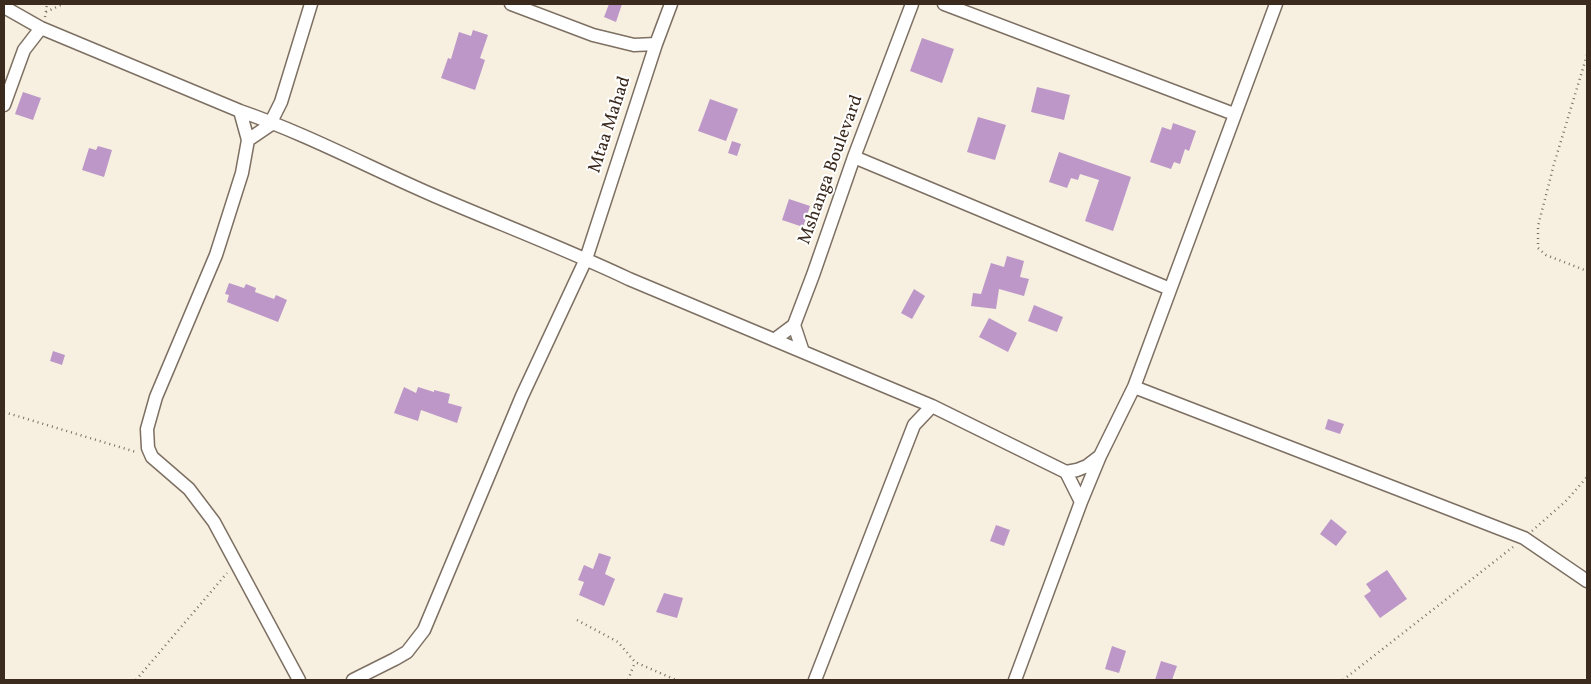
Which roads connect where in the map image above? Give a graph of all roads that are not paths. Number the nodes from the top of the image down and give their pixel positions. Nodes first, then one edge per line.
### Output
1 (311, 4) edge
2 (511, 4) edge
3 (671, 4) edge
4 (912, 4) edge
5 (944, 4) edge
6 (1276, 4) edge
7 (4, 7) edge
8 (21, 16) junction
9 (41, 28) junction
10 (28, 43) junction
11 (656, 44) junction
12 (4, 105) edge
13 (240, 111) junction
14 (1234, 114) junction
15 (272, 122) junction
16 (248, 140) junction
17 (854, 157) junction
18 (586, 258) junction
19 (1170, 289) junction
20 (794, 325) junction
21 (774, 340) junction
22 (803, 352) junction
23 (1134, 388) junction
24 (932, 406) junction
25 (1100, 456) junction
26 (1066, 472) junction
27 (1081, 502) junction
28 (1587, 581) edge
29 (299, 680) edge
30 (353, 680) edge
31 (815, 680) edge
32 (1015, 680) edge

1 - 15 street
2 - 11 street
3 - 11 street, Mtaa Mahad
4 - 17 street, Mshanga Boulevard
5 - 14 street
6 - 14 street
7 - 8 street
8 - 9 street
8 - 10 street
9 - 10 street
9 - 13 street
10 - 12 street
11 - 18 street, Mtaa Mahad
13 - 15 street
13 - 16 street
14 - 19 street
15 - 16 street
15 - 18 street
16 - 29 street
17 - 19 street
17 - 20 street, Mshanga Boulevard
18 - 21 street
18 - 30 street, Mtaa Mahad
19 - 23 street
20 - 21 street
20 - 22 street
21 - 22 street
22 - 24 street
23 - 25 street
23 - 28 street
24 - 26 street
24 - 31 street
25 - 26 street
25 - 27 street
26 - 27 street
27 - 32 street

